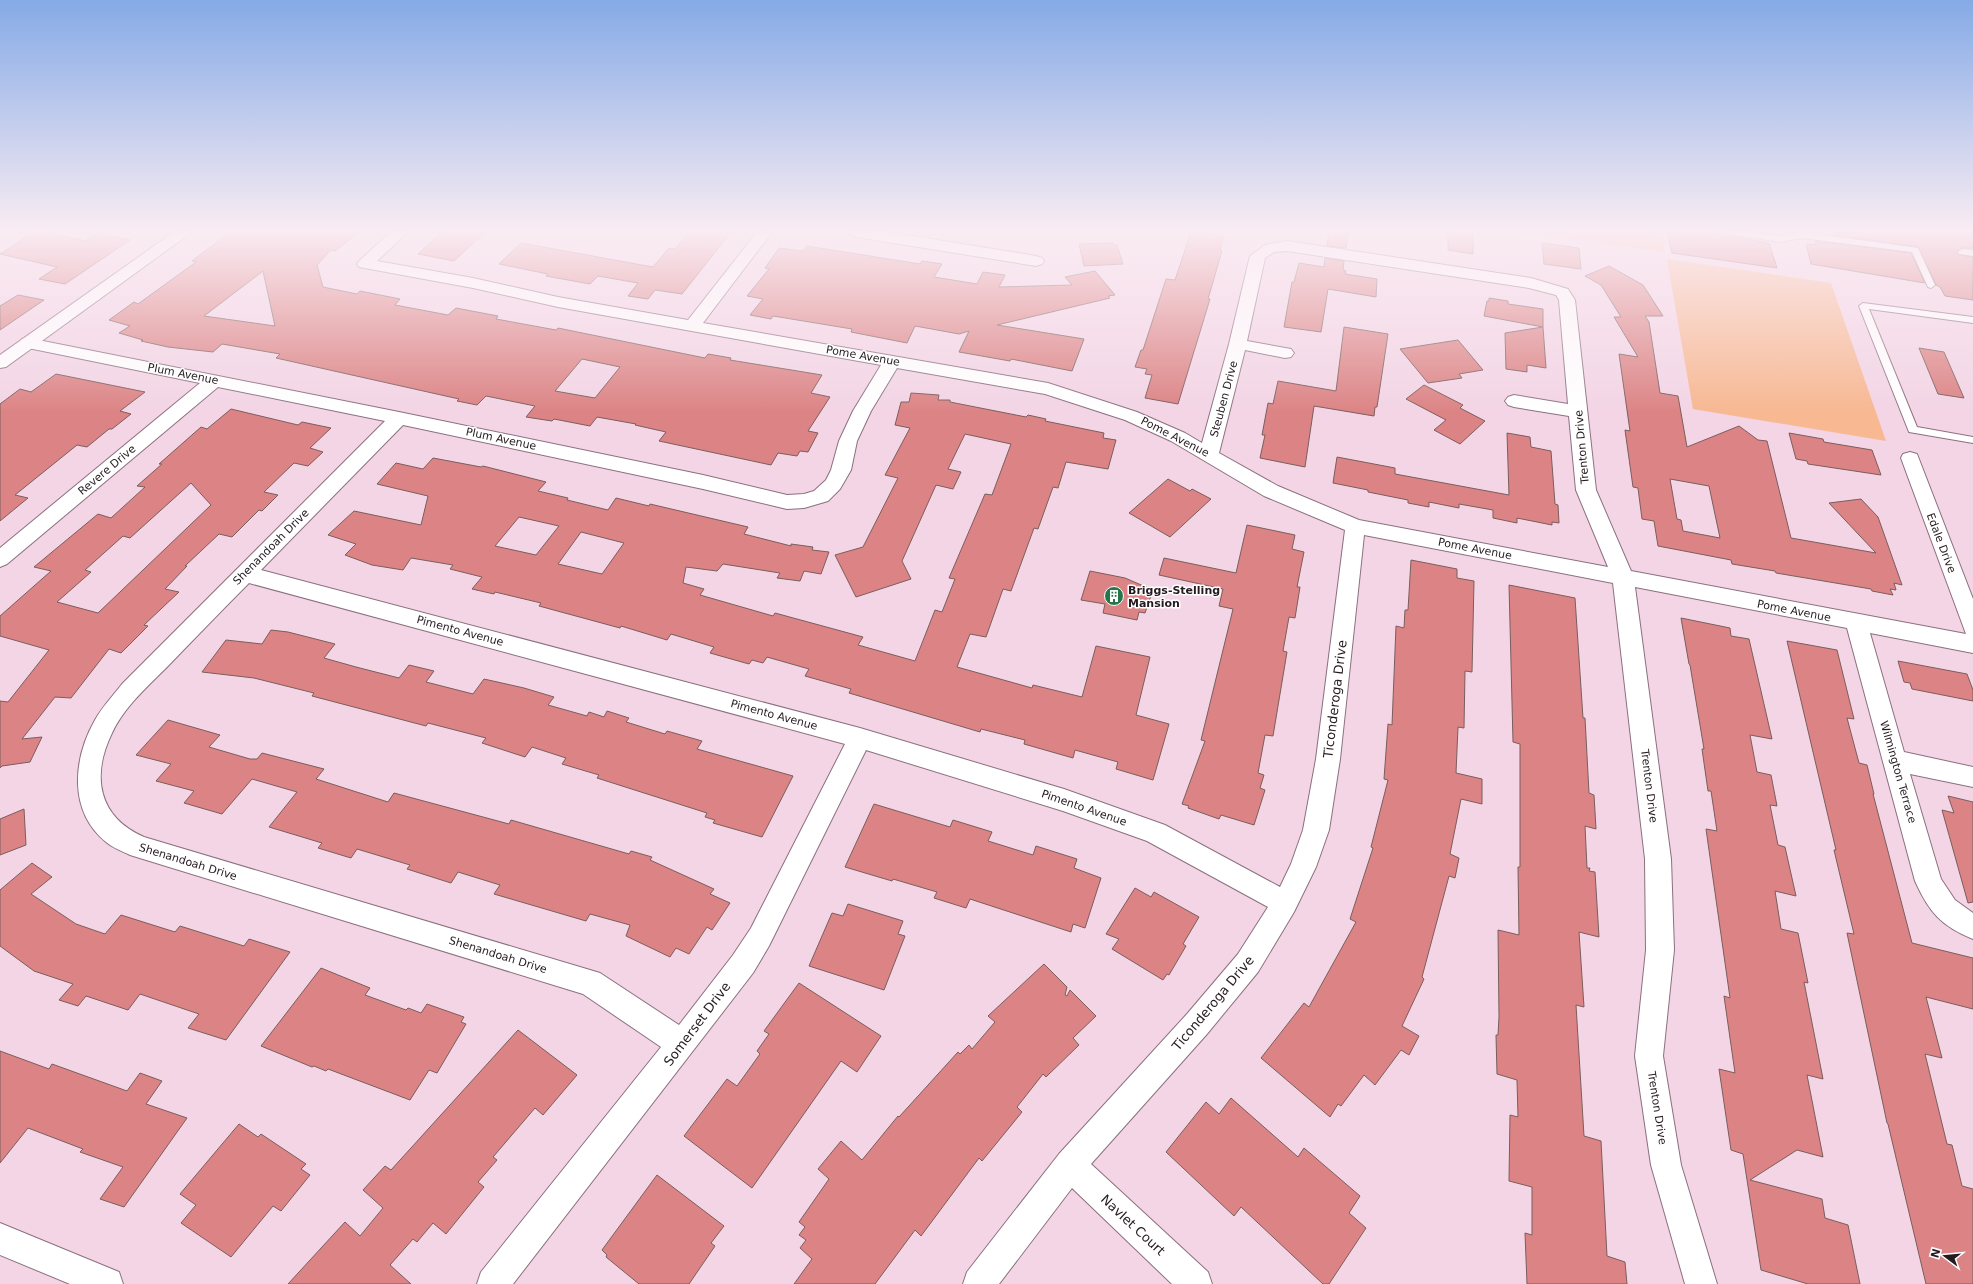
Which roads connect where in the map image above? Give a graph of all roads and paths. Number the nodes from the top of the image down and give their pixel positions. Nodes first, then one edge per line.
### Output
1 (100, 292) edge
2 (513, 292) edge
3 (718, 292) edge
4 (1250, 292) edge
5 (1562, 292) edge
6 (1973, 320) edge
7 (692, 326) junction
8 (28, 343) junction
9 (1238, 344) junction
10 (1285, 353) dead end
11 (892, 361) junction
12 (0, 363) edge
13 (214, 380) junction
14 (1514, 401) dead end
15 (1579, 412) junction
16 (399, 418) junction
17 (1973, 440) edge
18 (1209, 454) junction
19 (1910, 458) dead end
20 (1355, 526) junction
21 (0, 559) edge
22 (245, 574) junction
23 (1623, 577) junction
24 (1856, 623) junction
25 (1973, 628) edge
26 (1973, 644) edge
27 (860, 738) junction
28 (1894, 760) junction
29 (1973, 777) edge
30 (1285, 903) junction
31 (1963, 920) edge
32 (682, 1044) junction
33 (1070, 1165) junction
34 (0, 1239) edge
35 (107, 1284) edge
36 (493, 1284) edge
37 (979, 1284) edge
38 (1196, 1284) edge
39 (1702, 1284) edge

1 - 8 street
2 - 7 street, Pome Avenue
3 - 7 street
4 - 9 street, Steuben Drive
5 - 15 street, Trenton Drive
6 - 17 lane
7 - 11 street, Pome Avenue
8 - 12 street
8 - 13 street, Plum Avenue
9 - 10 street
9 - 18 street, Steuben Drive
11 - 16 street, Plum Avenue
11 - 18 street, Pome Avenue
13 - 16 street, Plum Avenue
13 - 21 street, Revere Drive
14 - 15 street
15 - 23 street, Trenton Drive
16 - 22 street, Shenandoah Drive
18 - 20 street, Pome Avenue
19 - 25 street, Edale Drive
20 - 23 street, Pome Avenue
20 - 30 street, Ticonderoga Drive
22 - 27 street, Pimento Avenue
22 - 32 street, Shenandoah Drive
23 - 24 street, Pome Avenue
23 - 39 street, Trenton Drive
24 - 26 street, Pome Avenue
24 - 28 street, Wilmington Terrace
27 - 30 street, Pimento Avenue
27 - 32 street, Somerset Drive
28 - 29 street
28 - 31 street, Wilmington Terrace
30 - 33 street, Ticonderoga Drive
32 - 36 street, Somerset Drive
33 - 37 street, Ticonderoga Drive
33 - 38 street, Navlet Court
34 - 35 street

